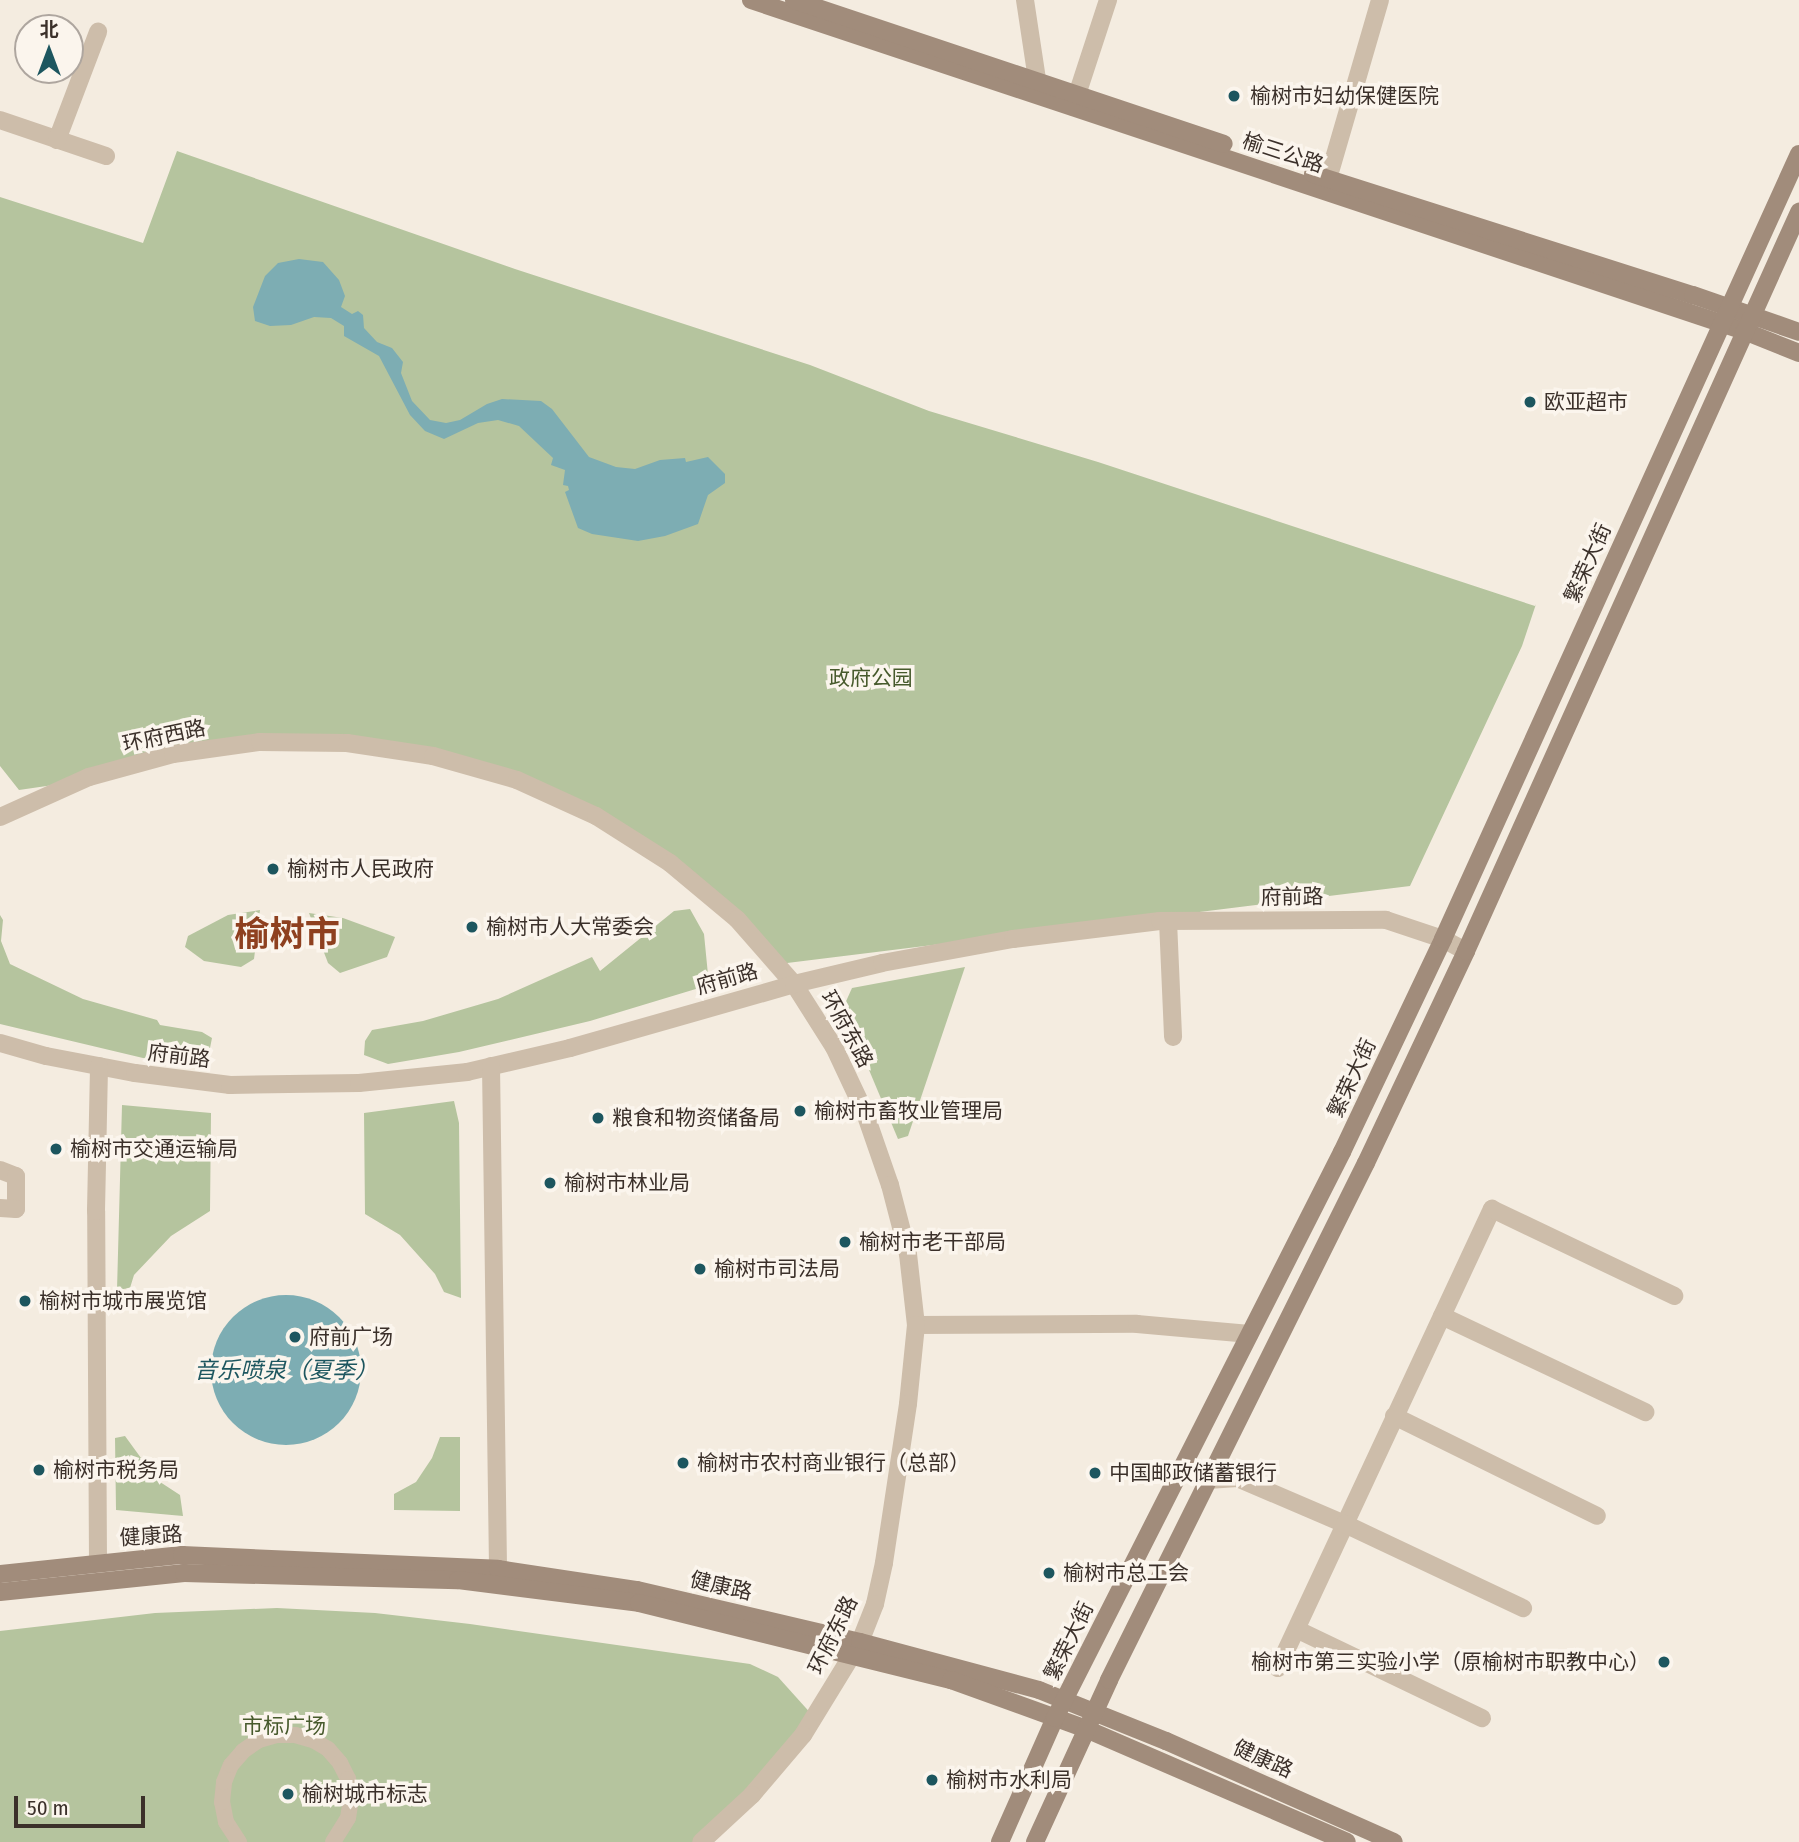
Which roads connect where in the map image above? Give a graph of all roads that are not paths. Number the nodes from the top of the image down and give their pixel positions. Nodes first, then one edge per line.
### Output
1 (751, 0) edge
2 (794, 0) edge
3 (1025, 0) edge
4 (1108, 0) edge
5 (1380, 0) edge
6 (98, 32) dead end
7 (1038, 89) junction
8 (1075, 101) junction
9 (0, 120) edge
10 (57, 140) junction
11 (1799, 154) edge
12 (106, 156) dead end
13 (1328, 179) junction
14 (1799, 212) edge
15 (1726, 316) junction
16 (1747, 323) junction
17 (1799, 332) edge
18 (1799, 353) edge
19 (347, 743) joint
20 (0, 817) edge
21 (1168, 921) junction
22 (1443, 939) junction
23 (1466, 951) junction
24 (794, 984) junction
25 (1173, 1037) dead end
26 (0, 1043) edge
27 (99, 1066) junction
28 (491, 1066) junction
29 (0, 1170) edge
30 (0, 1208) edge
31 (1674, 1296) dead end
32 (1442, 1316) junction
33 (916, 1325) junction
34 (1250, 1334) junction
35 (1645, 1412) dead end
36 (1395, 1416) junction
37 (1208, 1480) junction
38 (1597, 1516) dead end
39 (1345, 1524) junction
40 (98, 1563) junction
41 (498, 1569) junction
42 (0, 1574) edge
43 (0, 1592) edge
44 (1523, 1608) dead end
45 (1298, 1630) junction
46 (856, 1648) junction
47 (1278, 1668) dead end
48 (1065, 1700) junction
49 (1094, 1711) junction
50 (1055, 1718) junction
51 (1482, 1718) dead end
52 (1086, 1729) junction
53 (239, 1842) edge
54 (333, 1842) edge
55 (701, 1842) edge
56 (1000, 1842) edge
57 (1035, 1842) edge
58 (1346, 1842) edge
59 (1394, 1842) edge

1 - 7 main road, 榆三公路
2 - 7 main road, 榆三公路
3 - 7 street
4 - 8 street
5 - 13 street
6 - 10 street
7 - 8 main road, 榆三公路
8 - 13 main road, 榆三公路
8 - 15 main road, 榆三公路
9 - 10 street
10 - 12 street
11 - 15 main road, 繁荣大街
13 - 15 main road, 榆三公路
14 - 16 main road
15 - 16 main road, 榆三公路
15 - 22 main road, 繁荣大街
16 - 17 main road, 榆三公路
16 - 18 main road, 榆三公路
16 - 23 main road
19 - 20 street, 环府西路
19 - 24 street, 环府东路
21 - 22 street, 府前路
21 - 24 street, 府前路
21 - 25 street
22 - 23 street, 府前路
22 - 34 main road, 繁荣大街
23 - 37 main road
24 - 28 street, 府前路
24 - 33 street, 环府东路
26 - 27 street, 府前路
27 - 28 street, 府前路
27 - 40 street
28 - 41 street
29 - 30 street
31 - 32 street
32 - 35 street
32 - 36 street
33 - 34 street
33 - 46 street, 环府东路
34 - 48 main road, 繁荣大街
36 - 38 street
36 - 39 street
37 - 39 street
37 - 49 main road
39 - 44 street
39 - 45 street
40 - 41 main road, 健康路
40 - 42 main road, 健康路
41 - 46 main road, 健康路
43 - 46 main road, 健康路
45 - 47 street
45 - 51 street
46 - 48 main road, 健康路
46 - 50 main road, 健康路
46 - 55 street, 环府东路
48 - 49 main road, 健康路
48 - 50 main road, 繁荣大街
49 - 52 main road
49 - 59 main road, 健康路
50 - 52 main road, 健康路
50 - 56 main road, 繁荣大街
52 - 57 main road
52 - 58 main road, 健康路
53 - 54 street

